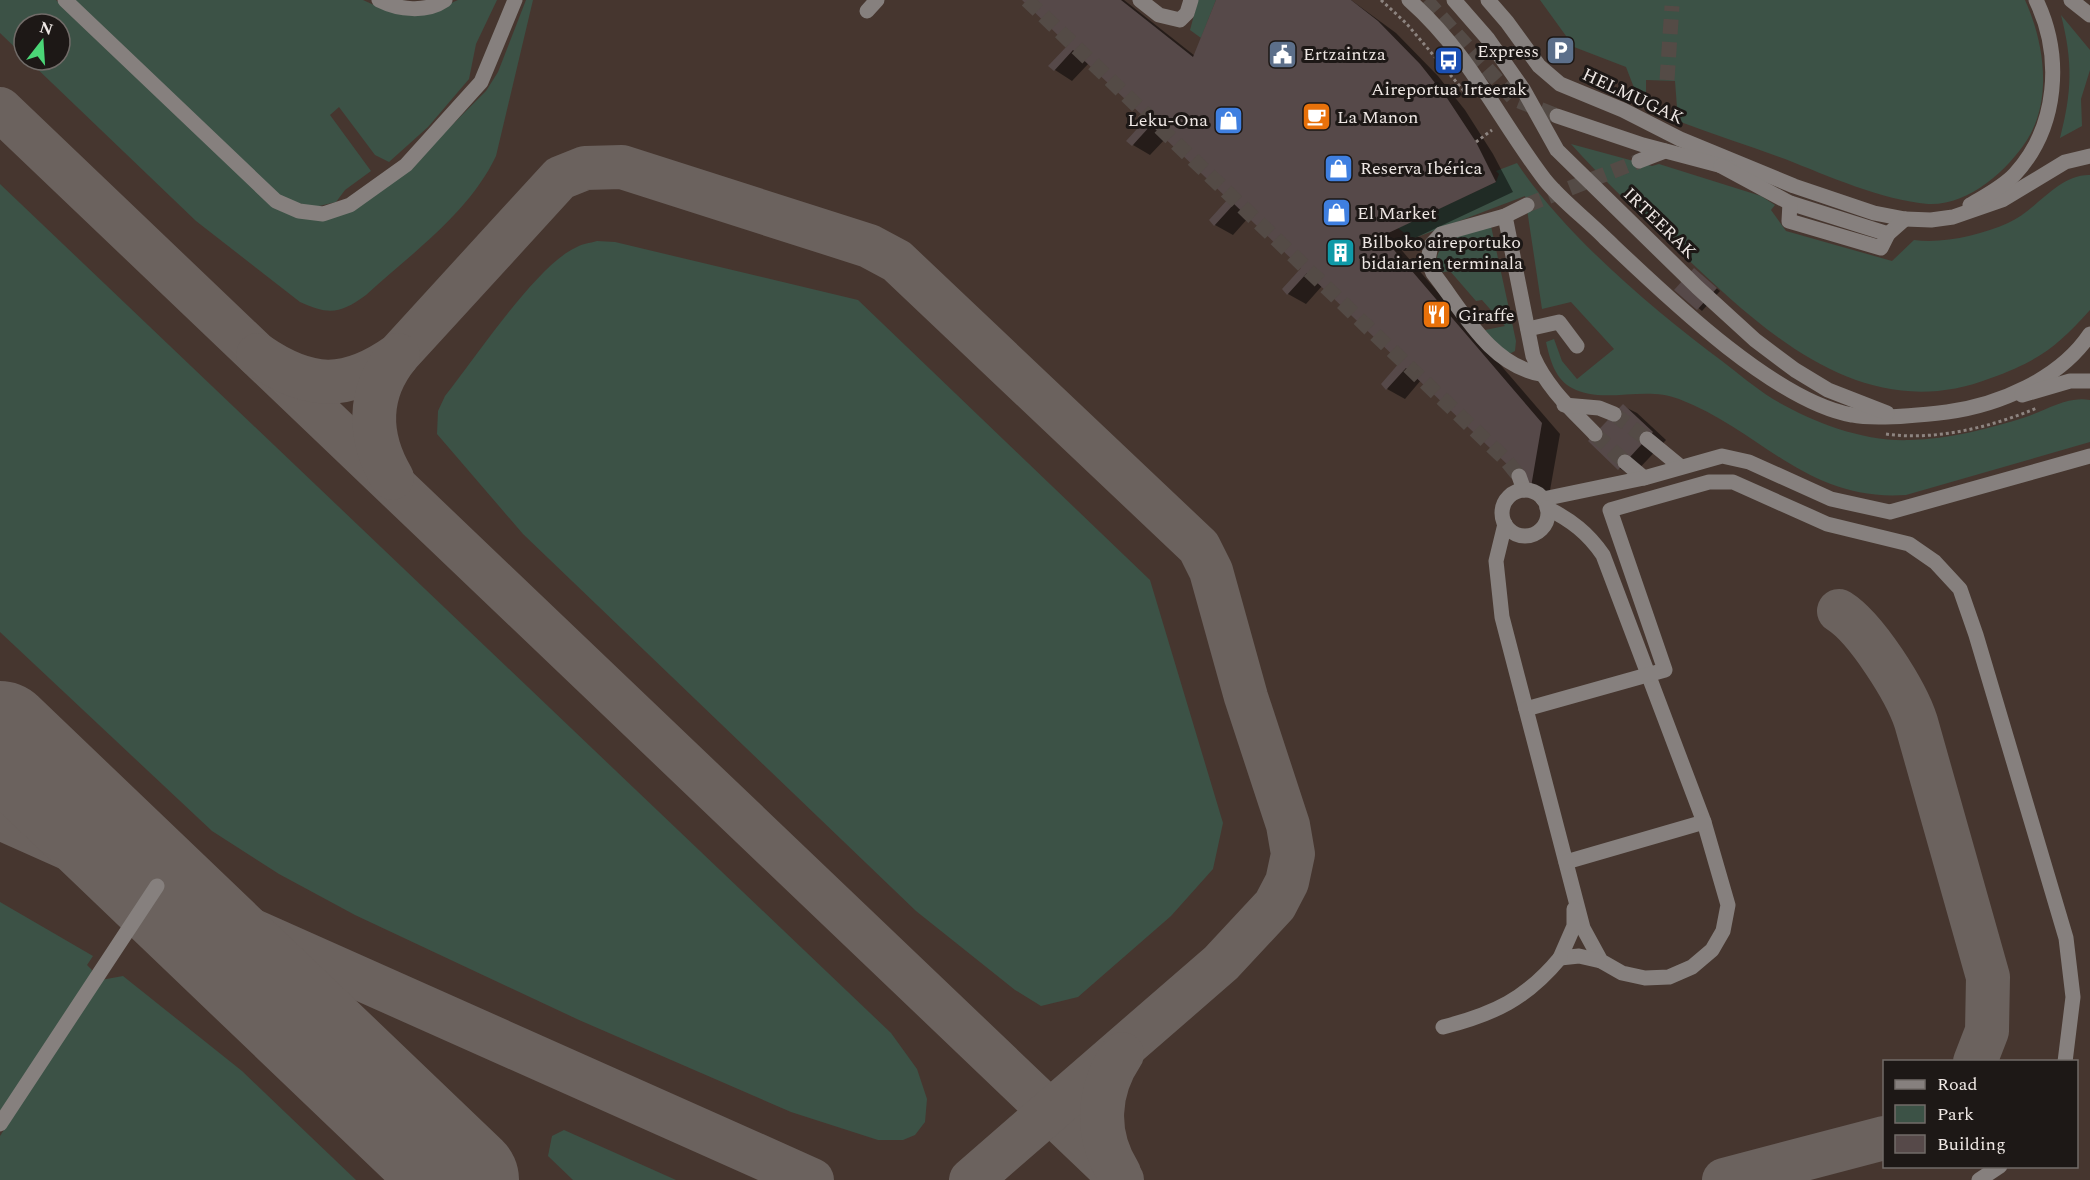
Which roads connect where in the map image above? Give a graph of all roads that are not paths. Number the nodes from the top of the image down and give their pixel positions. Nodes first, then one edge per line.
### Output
1 (65, 0) edge
2 (379, 0) edge
3 (446, 0) edge
4 (514, 0) edge
5 (1140, 0) edge
6 (1191, 0) edge
7 (1409, 0) edge
8 (1454, 0) edge
9 (1488, 0) edge
10 (2036, 0) edge
11 (2071, 0) edge
12 (2090, 15) edge
13 (1557, 116) tunnel mouth
14 (1665, 151) junction
15 (2090, 156) edge
16 (1639, 161) tunnel mouth
17 (1718, 165) junction
18 (1794, 186) junction
19 (1527, 205) tunnel mouth
20 (1505, 216) junction
21 (1953, 217) junction
22 (1905, 219) junction
23 (1528, 329) junction
24 (2090, 334) edge
25 (1577, 346) dead end
26 (1540, 374) junction
27 (2090, 381) edge
28 (1990, 404) junction
29 (1564, 405) junction
30 (1614, 414) tunnel mouth
31 (1892, 415) junction
32 (1595, 434) tunnel mouth
33 (1647, 439) tunnel mouth
34 (2090, 456) edge
35 (1625, 462) tunnel mouth
36 (1681, 467) junction
37 (1644, 478) junction
38 (1545, 503) junction
39 (1504, 524) junction
40 (1647, 673) junction
41 (1526, 709) junction
42 (1704, 822) junction
43 (1566, 862) junction
44 (157, 886) dead end
45 (1574, 894) junction
46 (1560, 958) junction
47 (1601, 961) junction
48 (1443, 1027) dead end
49 (2065, 1060) edge
50 (0, 1124) edge
51 (1998, 1168) edge
52 (1979, 1180) edge

1 - 4 street
2 - 3 street
5 - 6 street
7 - 31 street
8 - 31 street, IRTEERAK
9 - 18 street, HELMUGAK
10 - 21 street
11 - 12 street
13 - 14 street
14 - 16 street
14 - 17 street
15 - 21 street
17 - 18 street
17 - 22 street
18 - 22 street
19 - 20 street
20 - 23 street
20 - 26 street
21 - 22 street
23 - 25 street
23 - 26 street
24 - 28 street
26 - 29 street
27 - 28 street
28 - 31 street
29 - 30 street
29 - 32 street
33 - 36 street
34 - 36 street
35 - 37 street
36 - 37 street
37 - 38 street
38 - 39 street
38 - 39 street
38 - 40 street
39 - 41 street
40 - 41 street
40 - 42 street
40 - 49 street
41 - 43 street
42 - 43 street
42 - 47 street
43 - 45 street
44 - 50 street
45 - 46 street
45 - 47 street
46 - 47 street
46 - 48 street
51 - 52 street

